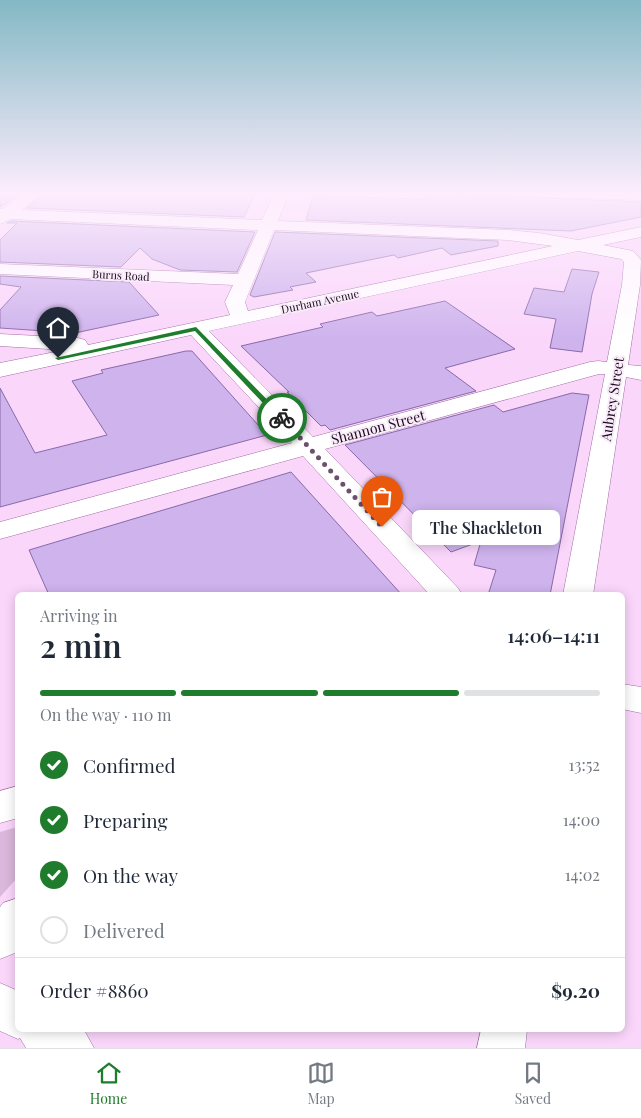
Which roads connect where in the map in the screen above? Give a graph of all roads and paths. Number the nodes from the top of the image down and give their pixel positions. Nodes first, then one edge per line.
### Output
1 (260, 241) edge
2 (549, 241) edge
3 (598, 241) edge
4 (578, 245) junction
5 (0, 269) edge
6 (242, 280) junction
7 (241, 319) junction
8 (196, 328) junction
9 (0, 340) edge
10 (112, 346) junction
11 (0, 370) edge
12 (629, 371) edge
13 (306, 446) junction
14 (0, 531) edge
15 (444, 592) edge
16 (579, 592) edge
17 (625, 697) edge
18 (641, 700) edge
19 (15, 803) edge
20 (0, 806) edge
21 (15, 921) edge
22 (0, 939) edge
23 (0, 1006) edge
24 (15, 1014) edge
25 (43, 1032) edge
26 (504, 1032) edge
27 (70, 1048) edge
28 (501, 1048) edge

1 - 6 street
2 - 4 street
3 - 4 street, Durham Avenue
4 - 7 street, Durham Avenue
4 - 12 street, Aubrey Street
5 - 6 street, Burns Road
6 - 7 street
7 - 8 street, Durham Avenue
8 - 10 street, Durham Avenue
8 - 13 street
9 - 10 street
10 - 11 street, Durham Avenue
12 - 13 street, Shannon Street
12 - 16 street, Aubrey Street
13 - 14 street, Shannon Street
13 - 15 street
17 - 18 street
19 - 20 street
21 - 22 street
23 - 24 street
25 - 27 street
26 - 28 street

